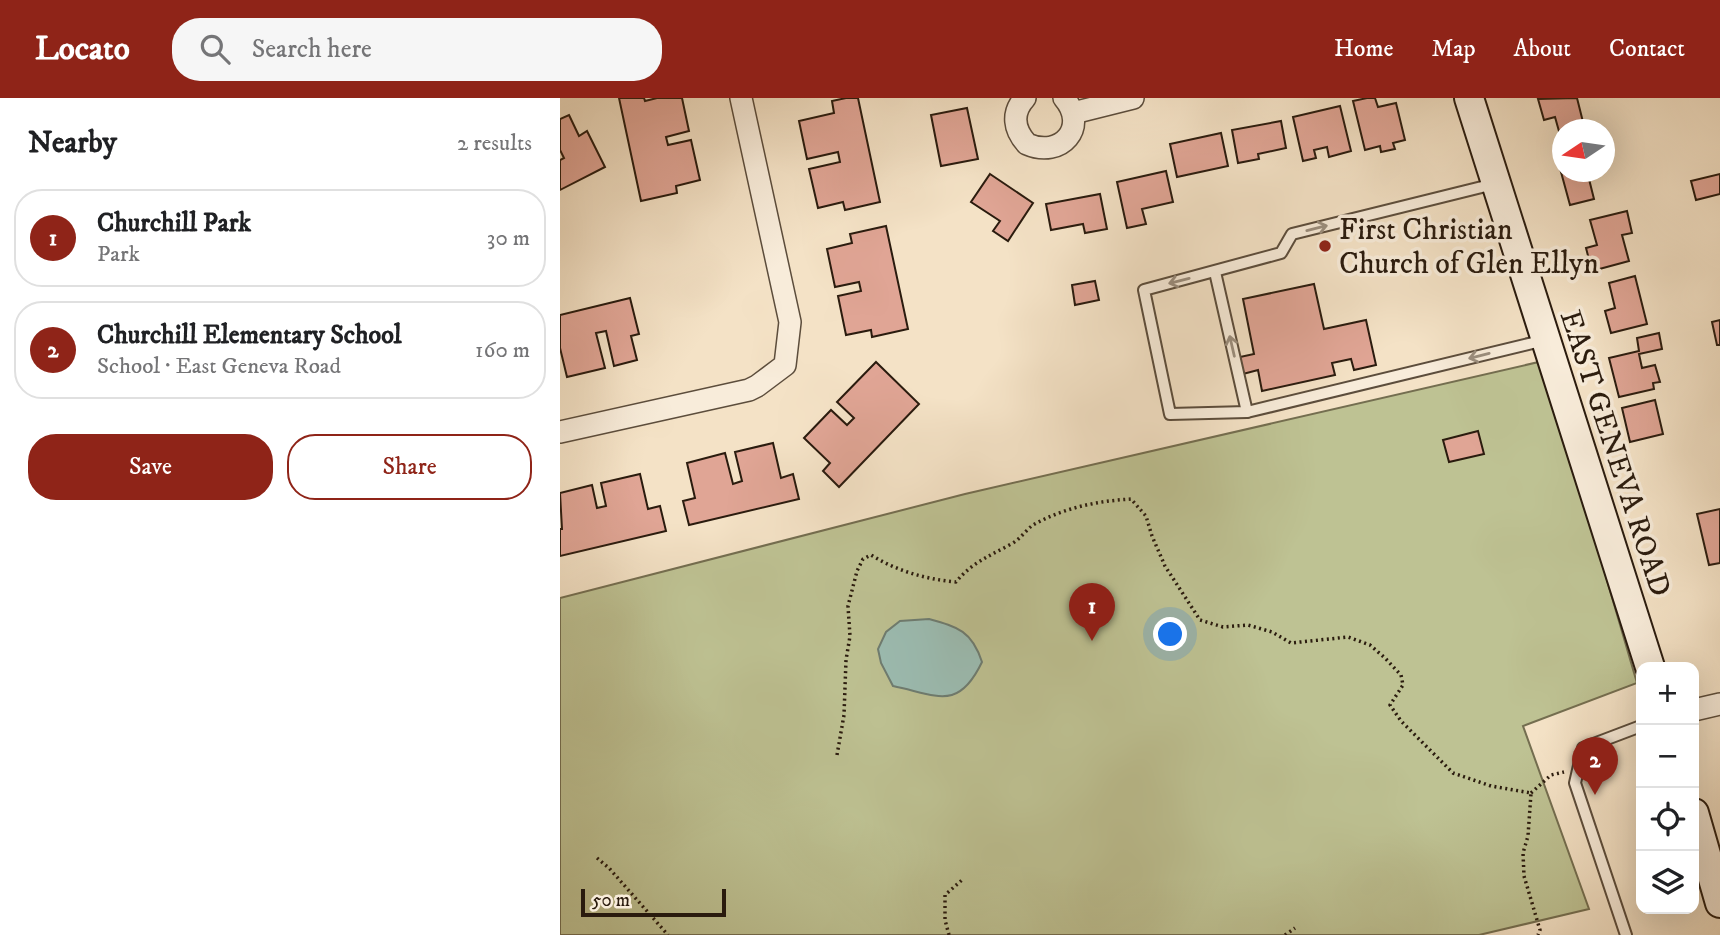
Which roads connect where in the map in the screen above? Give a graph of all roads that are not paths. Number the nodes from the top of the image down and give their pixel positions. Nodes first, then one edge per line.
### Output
1 (741, 98) edge
2 (1025, 98) edge
3 (1133, 98) edge
4 (1469, 98) edge
5 (1069, 105) edge
6 (1496, 183) junction
7 (1215, 272) junction
8 (1545, 340) junction
9 (1247, 412) junction
10 (560, 432) edge
11 (1648, 662) edge
12 (1720, 704) edge
13 (1699, 709) edge
14 (1636, 728) edge
15 (1699, 831) edge
16 (1720, 903) edge
17 (1626, 935) edge

1 - 10 street
2 - 5 street
3 - 5 street
4 - 6 main road, EAST GENEVA ROAD
7 -> 6 lane
6 - 8 main road, EAST GENEVA ROAD
9 -> 7 lane
7 -> 9 lane
8 -> 9 lane
8 - 11 main road, EAST GENEVA ROAD
12 - 13 street
14 - 17 lane
15 - 16 main road

